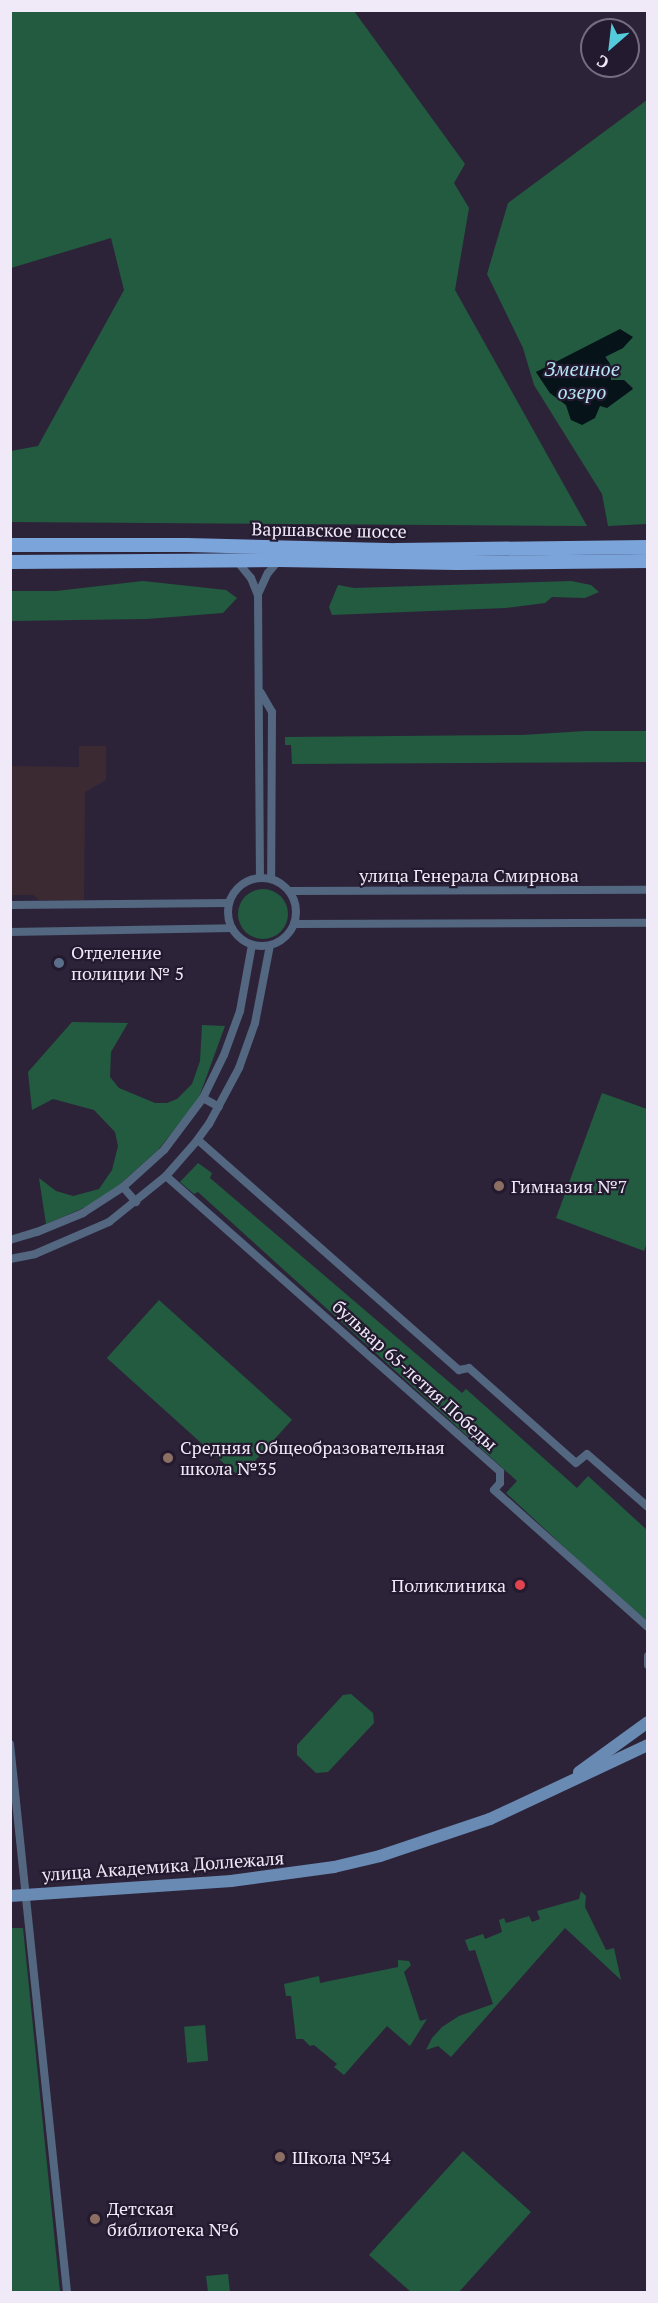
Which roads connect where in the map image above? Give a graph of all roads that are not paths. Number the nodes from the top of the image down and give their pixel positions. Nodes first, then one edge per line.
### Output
1 (10, 544) edge
2 (648, 547) edge
3 (236, 560) junction
4 (279, 560) junction
5 (648, 561) edge
6 (10, 562) edge
7 (258, 595) junction
8 (260, 691) junction
9 (261, 735) junction
10 (272, 735) junction
11 (260, 877) junction
12 (271, 879) junction
13 (648, 890) edge
14 (290, 891) junction
15 (229, 903) junction
16 (10, 905) edge
17 (648, 923) edge
18 (294, 924) junction
19 (232, 928) junction
20 (10, 933) edge
21 (252, 945) junction
22 (270, 945) junction
23 (203, 1098) junction
24 (219, 1107) junction
25 (198, 1140) junction
26 (166, 1176) junction
27 (123, 1187) junction
28 (136, 1202) junction
29 (10, 1240) edge
30 (10, 1259) edge
31 (648, 1507) edge
32 (648, 1627) edge
33 (648, 1656) edge
34 (648, 1665) edge
35 (646, 1728) edge
36 (10, 1744) edge
37 (648, 1745) edge
38 (556, 1789) junction
39 (26, 1894) junction
40 (10, 1896) edge
41 (68, 2292) edge

1 - 2 main road, Варшавское шоссе
3 - 4 main road, Варшавское шоссе
3 - 6 main road, Варшавское шоссе
3 - 7 street
4 - 5 main road, Варшавское шоссе
4 - 7 street
7 - 8 street
8 - 9 street
8 - 10 street
9 - 10 street
9 - 11 street
10 - 12 street
11 - 12 street
11 - 15 street
12 - 14 street
13 - 14 street, улица Генерала Смирнова
14 - 18 street
15 - 16 street
15 - 19 street
17 - 18 street
18 - 22 street
19 - 20 street
19 - 21 street
21 - 22 street
21 - 23 street
22 - 24 street
23 - 24 street
23 - 27 street
24 - 25 street
25 - 26 street
25 - 31 street, бульвар 65-летия Победы
26 - 28 street
26 - 32 street, бульвар 65-летия Победы
27 - 28 street
27 - 29 street
28 - 30 street
33 - 34 street
35 - 38 main road, улица Академика Доллежаля
36 - 39 street
37 - 38 main road, улица Академика Доллежаля
38 - 39 main road, улица Академика Доллежаля
39 - 40 main road, улица Академика Доллежаля
39 - 41 street

